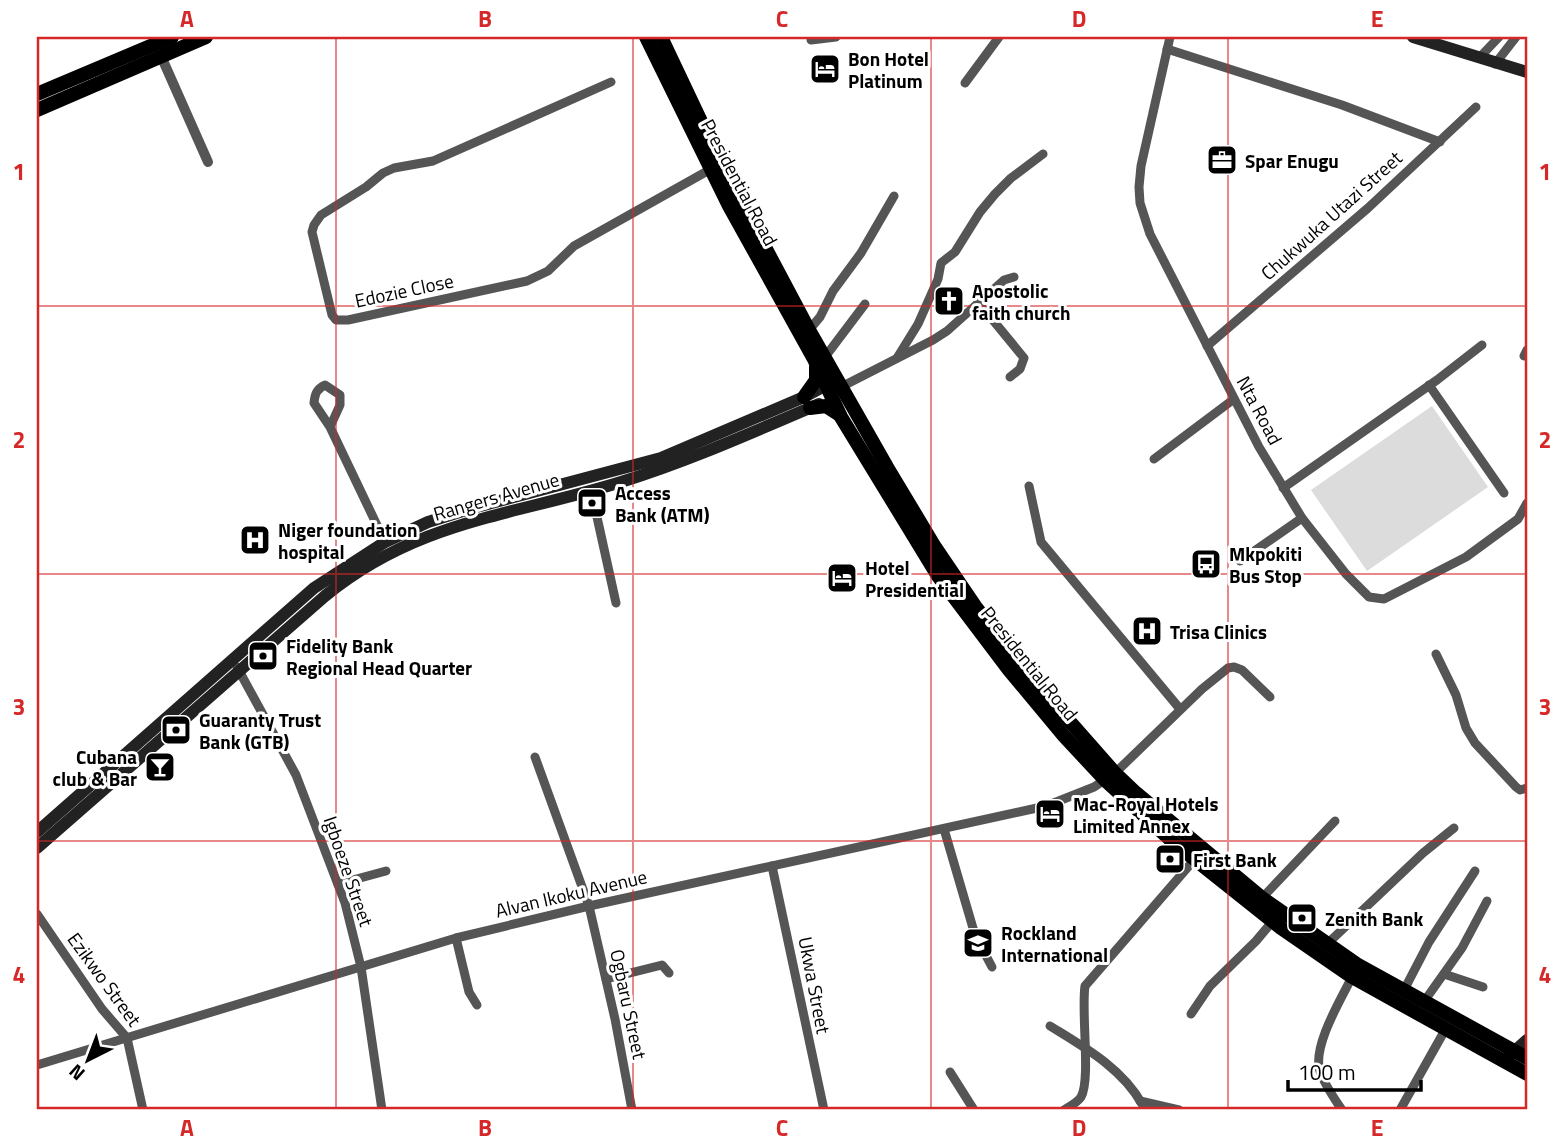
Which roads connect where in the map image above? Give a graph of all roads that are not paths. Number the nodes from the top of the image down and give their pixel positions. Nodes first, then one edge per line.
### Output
1 (172, 37) edge
2 (206, 37) edge
3 (646, 37) edge
4 (661, 37) edge
5 (835, 37) edge
6 (999, 37) edge
7 (1170, 37) edge
8 (1413, 37) edge
9 (1499, 37) edge
10 (1516, 37) edge
11 (811, 40) dead end
12 (1431, 40) edge
13 (1167, 49) junction
14 (157, 51) junction
15 (1479, 58) junction
16 (1495, 64) junction
17 (1527, 72) edge
18 (611, 82) dead end
19 (965, 83) dead end
20 (37, 94) edge
21 (1476, 107) dead end
22 (37, 110) edge
23 (1440, 142) junction
24 (1043, 154) dead end
25 (208, 162) dead end
26 (710, 169) junction
27 (894, 196) dead end
28 (761, 251) junction
29 (1014, 277) dead end
30 (978, 302) junction
31 (865, 304) dead end
32 (809, 330) junction
33 (1482, 345) dead end
34 (1207, 346) junction
35 (819, 358) junction
36 (898, 358) junction
37 (1010, 377) dead end
38 (1429, 385) junction
39 (836, 388) junction
40 (1234, 399) junction
41 (807, 402) junction
42 (841, 417) junction
43 (330, 427) dead end
44 (1154, 459) dead end
45 (1029, 486) dead end
46 (1283, 488) junction
47 (591, 490) junction
48 (1504, 493) dead end
49 (1527, 503) edge
50 (1302, 518) junction
51 (385, 542) junction
52 (1240, 561) dead end
53 (616, 603) dead end
54 (1436, 654) dead end
55 (236, 665) junction
56 (1270, 697) dead end
57 (1180, 709) junction
58 (535, 757) dead end
59 (1110, 776) junction
60 (1526, 790) edge
61 (1335, 821) dead end
62 (1454, 828) dead end
63 (944, 830) junction
64 (37, 832) edge
65 (37, 848) edge
66 (1194, 860) junction
67 (772, 866) junction
68 (1213, 867) junction
69 (386, 871) dead end
70 (1475, 871) dead end
71 (338, 884) junction
72 (1262, 898) junction
73 (1487, 901) dead end
74 (589, 906) junction
75 (37, 914) edge
76 (1272, 922) junction
77 (456, 937) junction
78 (1326, 945) junction
79 (1340, 961) junction
80 (361, 967) junction
81 (992, 967) dead end
82 (669, 973) dead end
83 (1444, 974) junction
84 (1352, 977) junction
85 (606, 979) junction
86 (1483, 987) dead end
87 (1403, 998) junction
88 (1423, 1003) junction
89 (477, 1005) dead end
90 (1192, 1014) dead end
91 (1050, 1026) dead end
92 (1446, 1030) junction
93 (128, 1038) junction
94 (1527, 1040) edge
95 (1084, 1048) junction
96 (1521, 1055) edge
97 (1502, 1061) junction
98 (37, 1065) edge
99 (950, 1072) dead end
100 (1527, 1074) edge
101 (143, 1110) edge
102 (382, 1110) edge
103 (632, 1110) edge
104 (824, 1110) edge
105 (974, 1110) edge
106 (1064, 1110) edge
107 (1179, 1110) edge
108 (1342, 1110) edge
109 (1400, 1110) edge

1 - 14 main road
2 - 14 main road
3 - 26 main road, Presidential Road
4 - 28 main road, Presidential Road
5 - 11 street
6 - 19 street
7 - 13 street, Nta Road
8 - 12 main road
9 - 15 street
10 - 16 street
12 - 15 main road
13 - 23 street
13 - 34 street, Nta Road
14 - 20 main road
14 - 22 main road
14 - 25 street
15 - 16 main road
16 - 17 main road
18 - 26 street, Edozie Close
21 - 23 street, Chukwuka Utazi Street
23 - 34 street, Chukwuka Utazi Street
24 - 36 street
26 - 28 main road, Presidential Road
27 - 32 street
28 - 32 main road, Presidential Road
28 - 35 main road, Presidential Road
29 - 30 street
30 - 36 street
30 - 37 street
31 - 35 street
32 - 35 main road, Presidential Road
33 - 38 street
34 - 40 street, Nta Road
35 - 39 main road, Presidential Road
35 - 41 main road
36 - 39 street
38 - 46 street
38 - 48 street
39 - 41 main road
39 - 42 main road, Presidential Road
39 - 59 main road, Presidential Road
40 - 44 street
40 - 46 street, Nta Road
41 - 42 main road
41 - 47 main road, Rangers Avenue
41 - 51 main road, Rangers Avenue
42 - 59 main road, Presidential Road
43 - 51 street
45 - 57 street
46 - 50 street, Nta Road
47 - 53 street
47 - 55 main road, Rangers Avenue
49 - 50 street, Nta Road
50 - 52 street
51 - 55 main road, Rangers Avenue
54 - 60 street
55 - 64 main road, Rangers Avenue
55 - 65 main road, Rangers Avenue
55 - 71 street, Igboeze Street
56 - 57 street, Alvan Ikoku Avenue
57 - 59 street, Alvan Ikoku Avenue
58 - 74 street, Ogbaru Street
59 - 63 street, Alvan Ikoku Avenue
59 - 66 main road, Presidential Road
59 - 68 main road, Presidential Road
61 - 72 street
62 - 78 street
63 - 67 street, Alvan Ikoku Avenue
63 - 81 street
66 - 68 main road, Presidential Road
66 - 95 street
67 - 74 street, Alvan Ikoku Avenue
67 - 104 street, Ukwa Street
68 - 72 main road, Presidential Road
68 - 76 main road, Presidential Road
69 - 71 street
70 - 87 street
71 - 80 street, Igboeze Street
72 - 78 main road, Presidential Road
73 - 83 street
74 - 77 street, Alvan Ikoku Avenue
74 - 85 street, Ogbaru Street
75 - 93 street, Ezikwo Street
76 - 79 main road, Presidential Road
76 - 90 street
77 - 80 street, Alvan Ikoku Avenue
77 - 89 street
78 - 79 main road, Presidential Road
79 - 84 main road, Presidential Road
79 - 87 main road, Presidential Road
80 - 93 street, Alvan Ikoku Avenue
80 - 102 street, Igboeze Street
82 - 85 street
83 - 86 street
83 - 88 street
84 - 87 main road, Presidential Road
84 - 108 street
85 - 103 street, Ogbaru Street
87 - 88 main road, Presidential Road
87 - 92 main road, Presidential Road
88 - 96 main road, Presidential Road
91 - 95 street
92 - 97 main road, Presidential Road
92 - 109 street
93 - 98 street, Alvan Ikoku Avenue
93 - 101 street, Ezikwo Street
94 - 96 main road
95 - 106 street
95 - 107 street
96 - 97 main road
97 - 100 main road, Presidential Road
99 - 105 street

